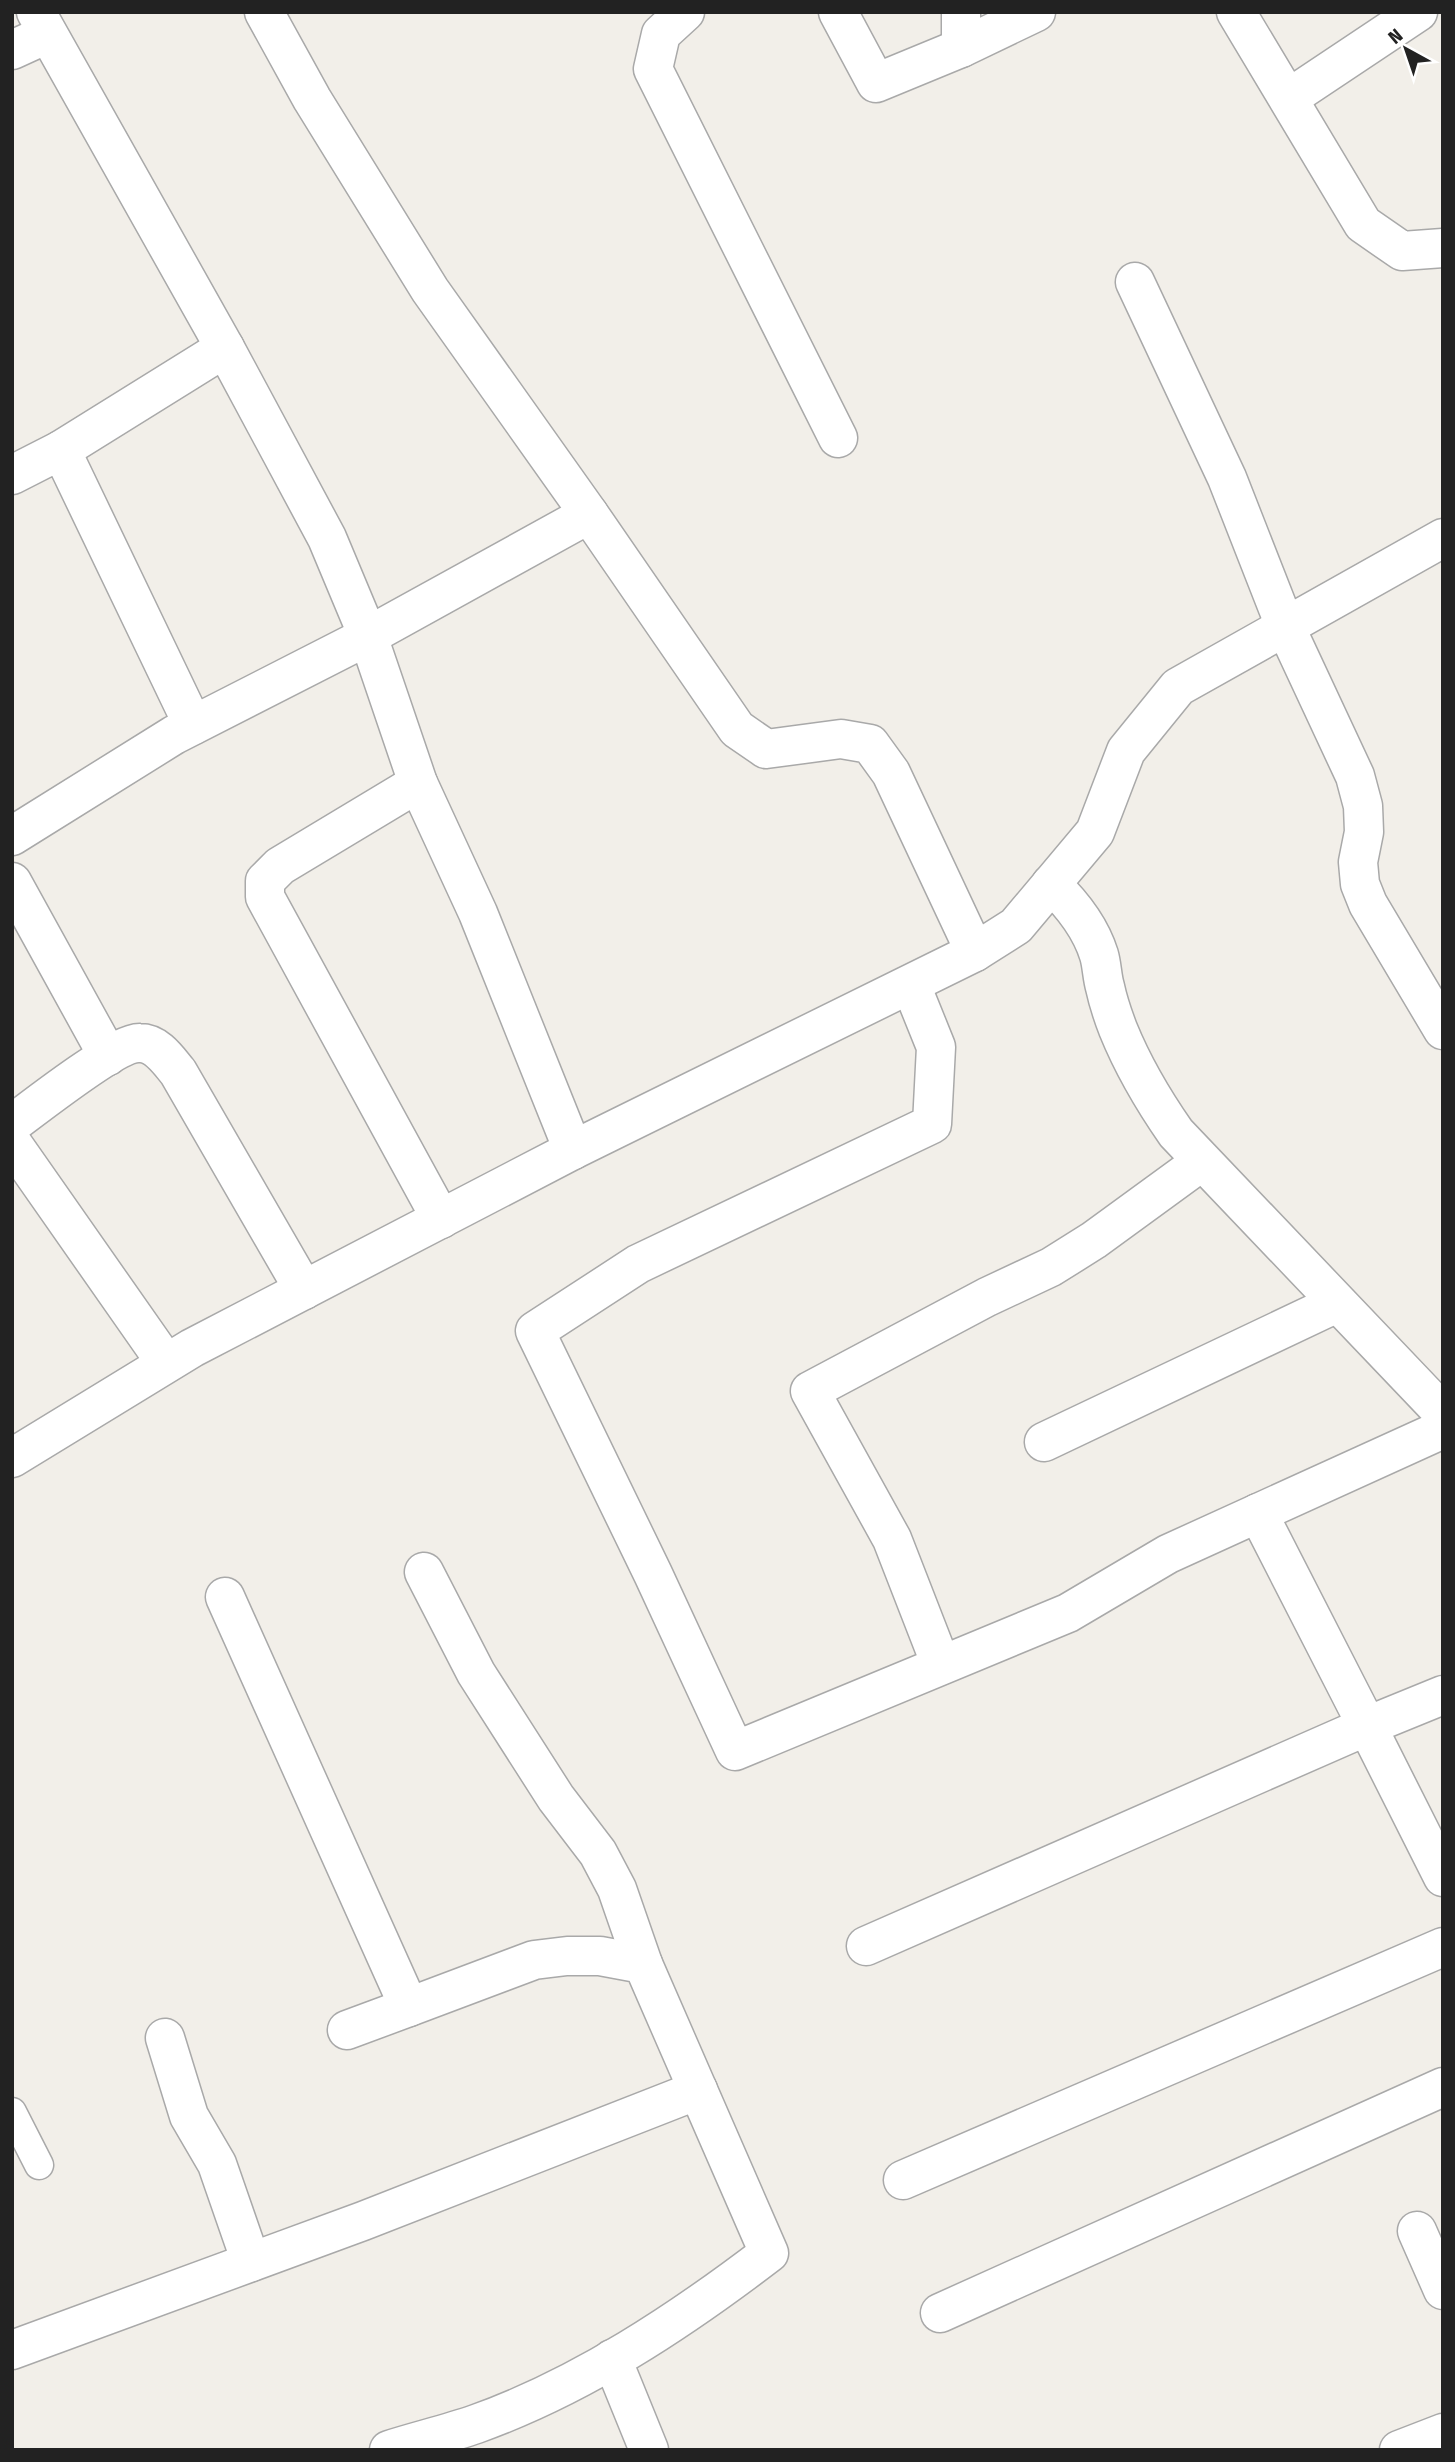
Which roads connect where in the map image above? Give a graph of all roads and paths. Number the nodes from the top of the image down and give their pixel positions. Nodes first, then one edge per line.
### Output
1 (264, 12) edge
2 (685, 12) edge
3 (838, 12) edge
4 (1036, 12) edge
5 (1236, 12) edge
6 (1418, 12) edge
7 (42, 23) edge
8 (961, 30) edge
9 (12, 50) edge
10 (1289, 98) junction
11 (1443, 248) edge
12 (1135, 282) dead end
13 (225, 348) junction
14 (838, 438) dead end
15 (61, 450) junction
16 (12, 475) edge
17 (589, 514) junction
18 (1443, 538) edge
19 (1284, 626) junction
20 (368, 636) junction
21 (193, 725) junction
22 (418, 783) junction
23 (12, 836) edge
24 (12, 881) edge
25 (1051, 884) junction
26 (975, 952) junction
27 (911, 985) junction
28 (1443, 1030) edge
29 (108, 1056) junction
30 (12, 1124) edge
31 (12, 1143) edge
32 (573, 1150) junction
33 (1201, 1162) junction
34 (441, 1219) junction
35 (304, 1290) junction
36 (1337, 1303) junction
37 (166, 1363) junction
38 (1443, 1413) edge
39 (1443, 1429) edge
40 (1044, 1442) dead end
41 (12, 1458) edge
42 (1258, 1513) junction
43 (424, 1572) dead end
44 (225, 1597) dead end
45 (941, 1665) junction
46 (1443, 1695) edge
47 (1367, 1726) junction
48 (1443, 1877) edge
49 (866, 1946) dead end
50 (1443, 1947) edge
51 (643, 1964) junction
52 (409, 2007) junction
53 (347, 2029) dead end
54 (165, 2038) dead end
55 (1443, 2087) edge
56 (698, 2090) junction
57 (12, 2112) edge
58 (39, 2165) dead end
59 (903, 2180) dead end
60 (1417, 2231) dead end
61 (251, 2262) junction
62 (1443, 2290) edge
63 (940, 2313) dead end
64 (12, 2350) edge
65 (612, 2359) junction
66 (1443, 2433) edge
67 (389, 2450) edge
68 (649, 2450) edge
69 (1399, 2450) edge

1 - 17 street
2 - 14 street
3 - 8 street
4 - 8 street
5 - 10 street
6 - 10 street
7 - 9 street
7 - 13 street
10 - 11 street
12 - 19 street
13 - 15 street
13 - 20 street
15 - 16 street
15 - 21 street
17 - 20 street
17 - 26 street
18 - 19 street
19 - 25 street
19 - 28 street
20 - 21 street
20 - 22 street
21 - 23 street
22 - 32 street
22 - 34 street
24 - 29 street
25 - 26 street
25 - 33 street
26 - 27 street
27 - 32 street
27 - 45 street
29 - 30 street
29 - 35 street
31 - 37 street
32 - 34 street
33 - 36 street
33 - 45 street
34 - 35 street
35 - 37 street
36 - 38 street
36 - 40 street
37 - 41 street
39 - 42 street
42 - 45 street
42 - 47 street
43 - 51 street
44 - 52 street
46 - 47 street
47 - 48 street
47 - 49 street
50 - 59 street
51 - 52 street
51 - 56 street
52 - 53 street
54 - 61 street
55 - 63 street
56 - 61 street
56 - 65 street
57 - 58 lane
60 - 62 street
61 - 64 street
65 - 67 street
65 - 68 street
66 - 69 street

